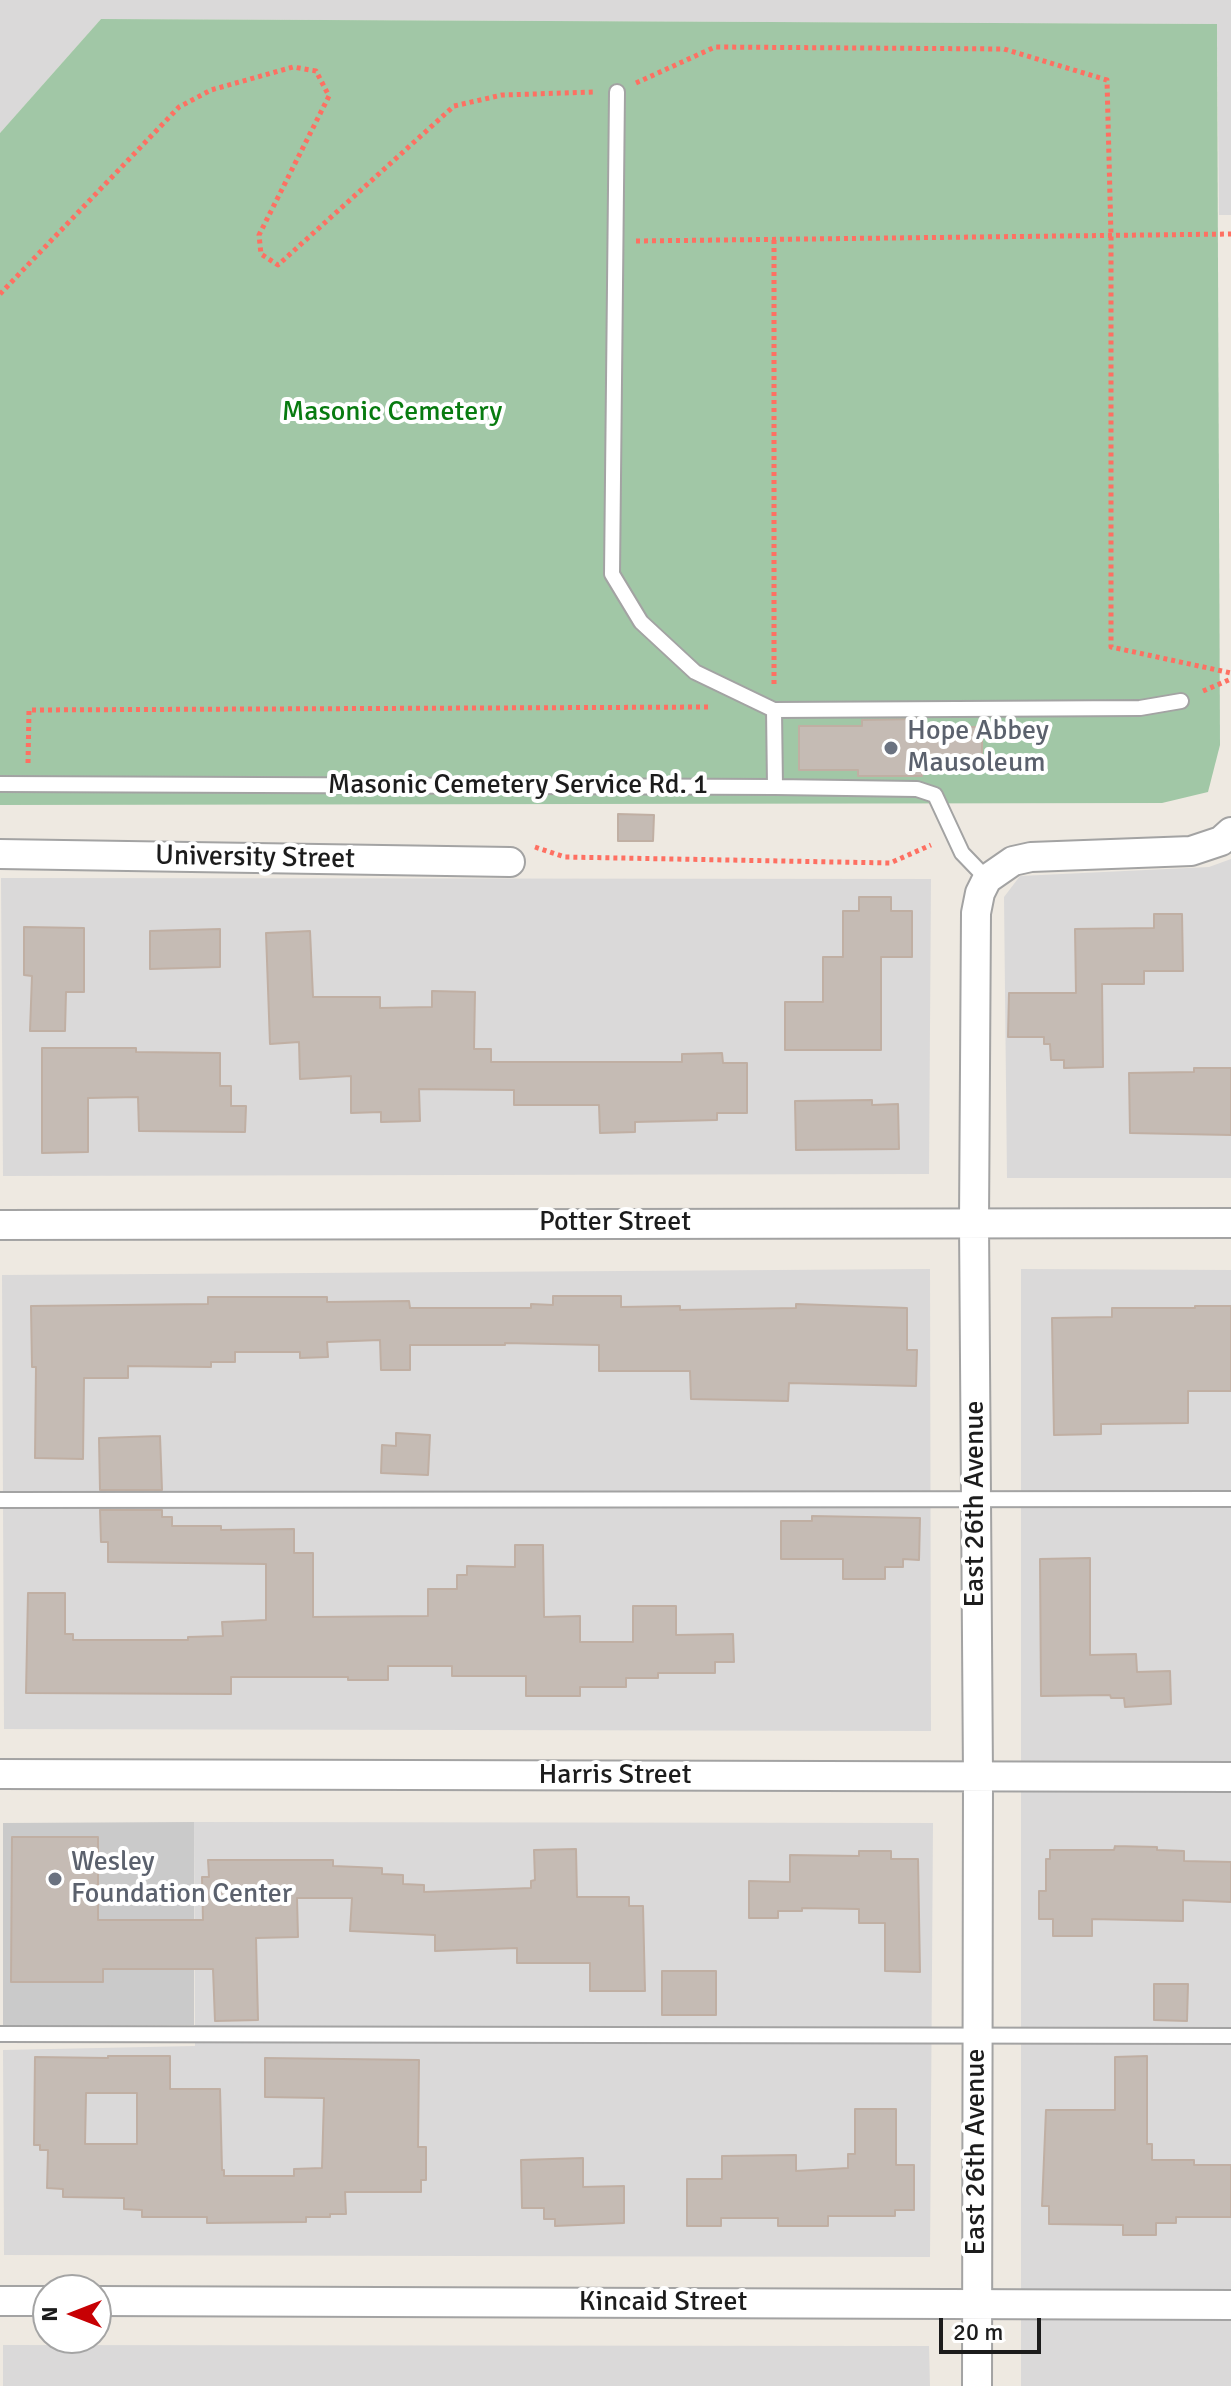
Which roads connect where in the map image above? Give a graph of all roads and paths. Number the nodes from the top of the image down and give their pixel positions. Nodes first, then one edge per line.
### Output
1 (617, 92) junction
2 (1231, 234) edge
3 (1111, 236) junction
4 (774, 240) junction
5 (616, 242) junction
6 (0, 294) edge
7 (1231, 676) edge
8 (733, 691) junction
9 (1181, 701) joint
10 (774, 710) junction
11 (0, 784) edge
12 (27, 784) junction
13 (775, 787) junction
14 (1231, 832) edge
15 (952, 833) junction
16 (0, 854) edge
17 (501, 862) joint
18 (987, 879) junction
19 (974, 1222) junction
20 (1231, 1223) edge
21 (0, 1225) edge
22 (976, 1498) junction
23 (1231, 1499) edge
24 (0, 1500) edge
25 (0, 1774) edge
26 (978, 1777) junction
27 (1231, 1777) edge
28 (0, 2034) edge
29 (977, 2034) junction
30 (1231, 2036) edge
31 (0, 2301) edge
32 (32, 2301) edge
33 (112, 2301) edge
34 (977, 2305) junction
35 (1231, 2305) edge
36 (977, 2386) edge

1 - 3 path
1 - 5 lane
1 - 6 path
2 - 3 path
3 - 4 path
3 - 7 path
4 - 5 path
4 - 10 path
5 - 8 lane
7 - 9 path
8 - 10 lane
8 - 12 path
9 - 10 lane
10 - 13 lane
11 - 12 lane, Masonic Cemetery Service Rd. 1
12 - 13 lane, Masonic Cemetery Service Rd. 1
13 - 15 lane, Masonic Cemetery Service Rd. 1
14 - 18 street
15 - 17 path
15 - 18 lane, Masonic Cemetery Service Rd. 1
16 - 17 street, University Street
18 - 19 street, East 26th Avenue
19 - 20 street, Potter Street
19 - 21 street, Potter Street
19 - 22 street, East 26th Avenue
22 - 23 lane
22 - 24 lane
22 - 26 street, East 26th Avenue
25 - 26 street, Harris Street
26 - 27 street, Harris Street
26 - 29 street, East 26th Avenue
28 - 29 lane
29 - 30 lane
29 - 34 street, East 26th Avenue
31 - 32 street
33 - 34 street, Kincaid Street
34 - 35 street, Kincaid Street
34 - 36 street, East 26th Avenue

